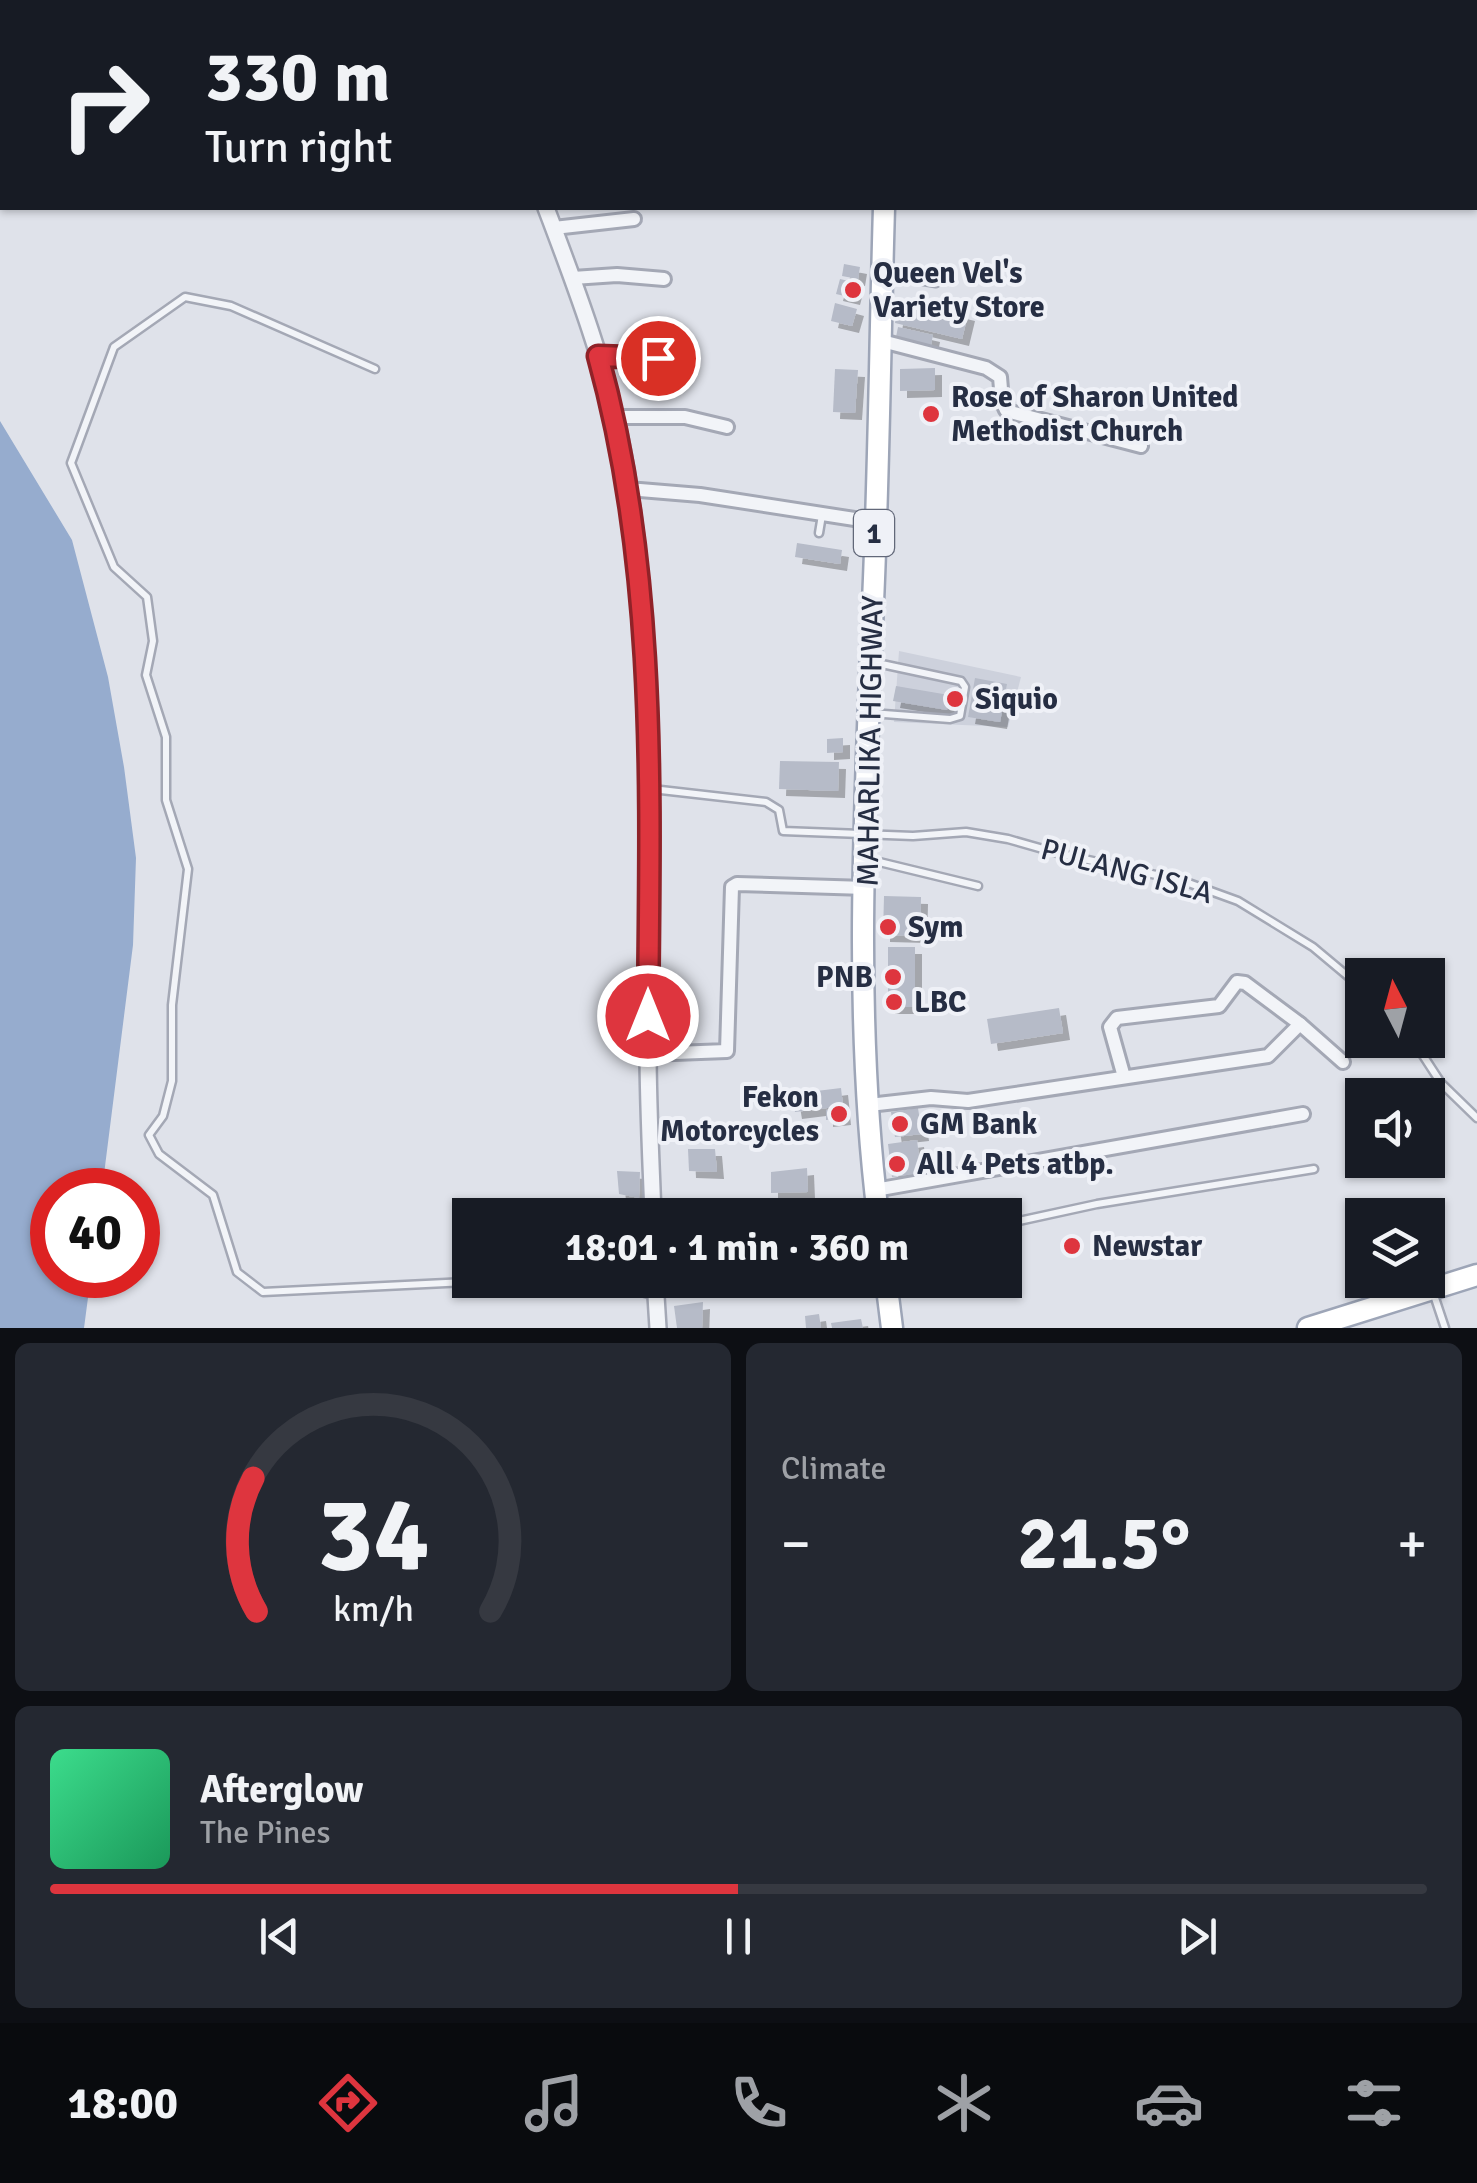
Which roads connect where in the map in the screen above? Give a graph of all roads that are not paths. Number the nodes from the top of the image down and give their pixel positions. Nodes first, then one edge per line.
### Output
1 (547, 210) edge
2 (884, 210) edge
3 (634, 219) dead end
4 (554, 228) junction
5 (882, 274) junction
6 (573, 278) junction
7 (664, 279) dead end
8 (936, 282) dead end
9 (882, 342) junction
10 (598, 356) junction
11 (688, 362) dead end
12 (375, 369) dead end
13 (615, 417) junction
14 (727, 427) dead end
15 (1141, 446) dead end
16 (628, 489) junction
17 (822, 514) junction
18 (874, 522) junction
19 (819, 533) dead end
20 (871, 662) junction
21 (868, 713) junction
22 (650, 789) junction
23 (864, 835) junction
24 (865, 859) junction
25 (978, 886) dead end
26 (866, 888) junction
27 (1345, 974) edge
28 (1300, 1024) junction
29 (648, 1054) junction
30 (1425, 1058) edge
31 (1344, 1062) dead end
32 (1124, 1077) junction
33 (869, 1104) junction
34 (1302, 1114) dead end
35 (1477, 1118) edge
36 (1314, 1169) dead end
37 (875, 1190) junction
38 (652, 1198) edge
39 (876, 1198) edge
40 (1022, 1220) edge
41 (1477, 1274) edge
42 (452, 1283) edge
43 (1445, 1285) edge
44 (656, 1298) edge
45 (888, 1298) edge
46 (1403, 1298) edge
47 (1435, 1298) edge
48 (658, 1328) edge
49 (892, 1328) edge
50 (1308, 1328) edge
51 (1445, 1328) edge

1 - 4 street
2 - 5 main road, MAHARLIKA HIGHWAY / 1
3 - 4 street
4 - 6 street
5 - 8 lane
5 - 9 main road, MAHARLIKA HIGHWAY / 1
6 - 7 street
6 - 10 street
9 - 15 street
9 - 18 main road, MAHARLIKA HIGHWAY / 1
10 - 11 street
10 - 13 street
12 - 42 lane
13 - 14 street
13 - 16 street
16 - 17 street
16 - 22 street
17 - 18 street
17 - 19 lane
18 - 20 main road, MAHARLIKA HIGHWAY / 1
20 - 21 main road, MAHARLIKA HIGHWAY / 1
20 - 21 lane
21 - 23 main road, MAHARLIKA HIGHWAY / 1
22 - 23 lane, PULANG ISLA
22 - 29 street
23 - 24 main road, MAHARLIKA HIGHWAY / 1
23 - 27 lane, PULANG ISLA
24 - 25 lane
24 - 26 main road, MAHARLIKA HIGHWAY / 1
26 - 29 street
26 - 33 main road, MAHARLIKA HIGHWAY / 1
28 - 31 street
28 - 32 street
28 - 32 street
29 - 38 street
30 - 35 lane
32 - 33 street
33 - 37 main road, MAHARLIKA HIGHWAY / 1
34 - 37 street
36 - 40 lane
37 - 39 main road, MAHARLIKA HIGHWAY / 1
41 - 43 main road
44 - 48 street
45 - 49 main road
46 - 50 main road
47 - 51 lane

